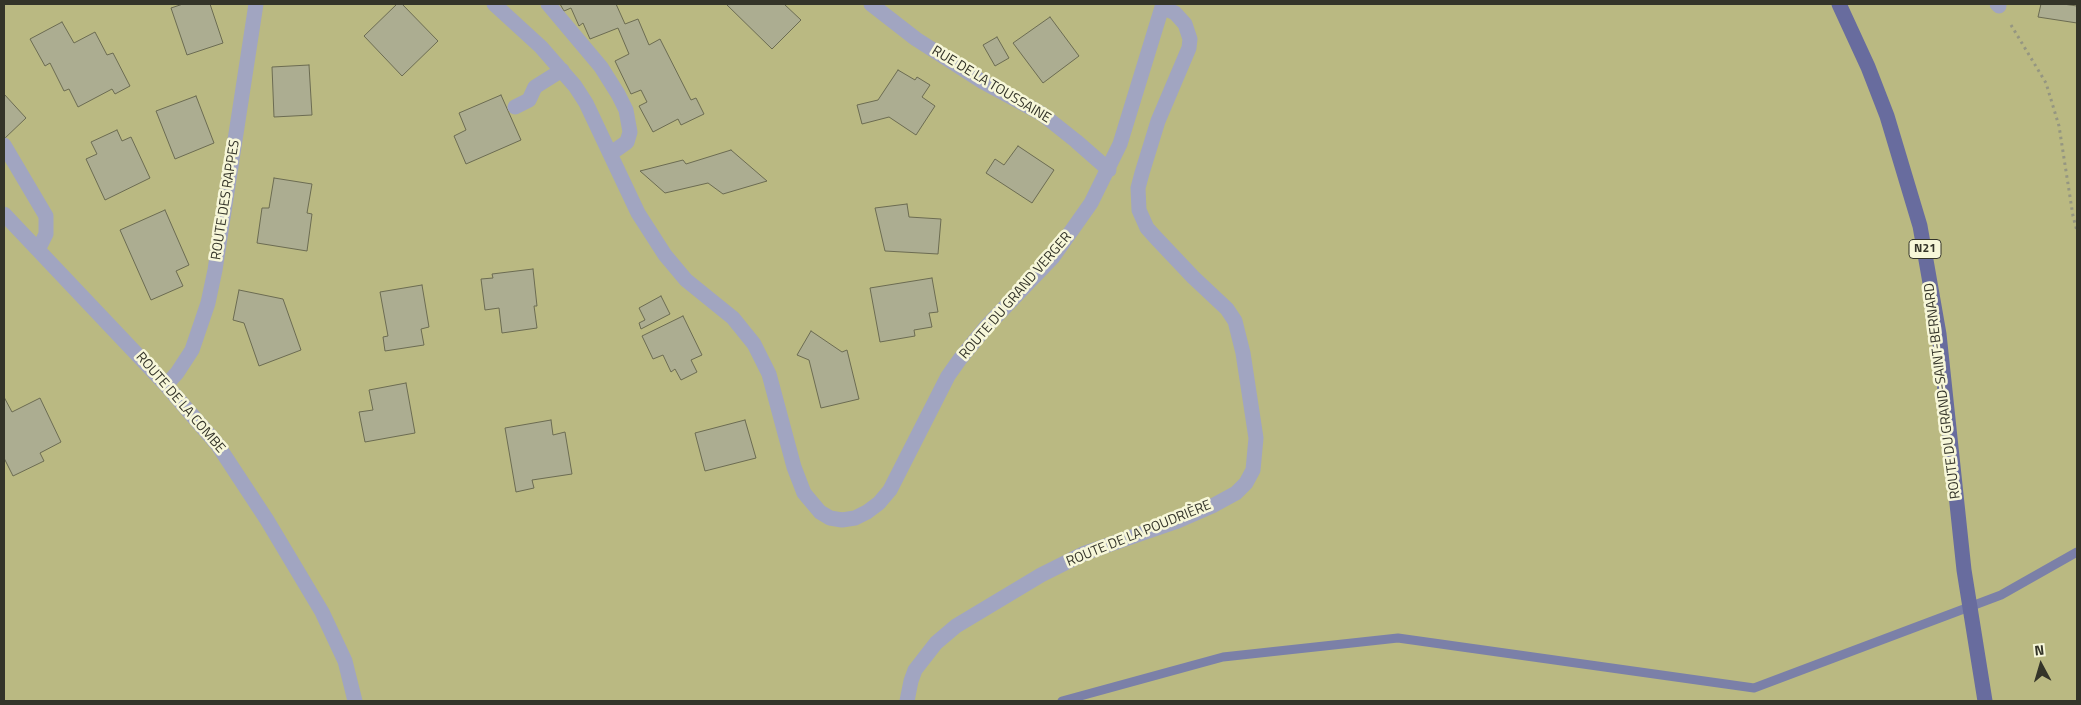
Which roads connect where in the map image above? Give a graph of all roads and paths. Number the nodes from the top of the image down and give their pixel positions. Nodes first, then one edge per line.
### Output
1 (256, 4) edge
2 (494, 4) edge
3 (548, 4) edge
4 (871, 4) edge
5 (1839, 4) edge
6 (1162, 5) edge
7 (1998, 5) edge
8 (562, 70) junction
9 (515, 107) dead end
10 (4, 145) edge
11 (610, 154) junction
12 (1109, 170) junction
13 (4, 214) edge
14 (2077, 231) edge
15 (38, 250) junction
16 (166, 384) junction
17 (355, 701) edge
18 (907, 701) edge
19 (1985, 701) edge

1 - 16 street, ROUTE DES RAPPES
2 - 8 street, ROUTE DU GRAND VERGER
3 - 11 street
4 - 12 street, RUE DE LA TOUSSAINE
5 - 19 main road, ROUTE DU GRAND-SAINT-BERNARD / N21
6 - 12 street, ROUTE DU GRAND VERGER
6 - 18 street, ROUTE DE LA POUDRIÈRE
7 - 14 path
8 - 9 street
8 - 11 street, ROUTE DU GRAND VERGER
10 - 15 street
11 - 12 street, ROUTE DU GRAND VERGER
13 - 15 street, ROUTE DE LA COMBE
15 - 16 street, ROUTE DE LA COMBE
16 - 17 street, ROUTE DE LA COMBE

